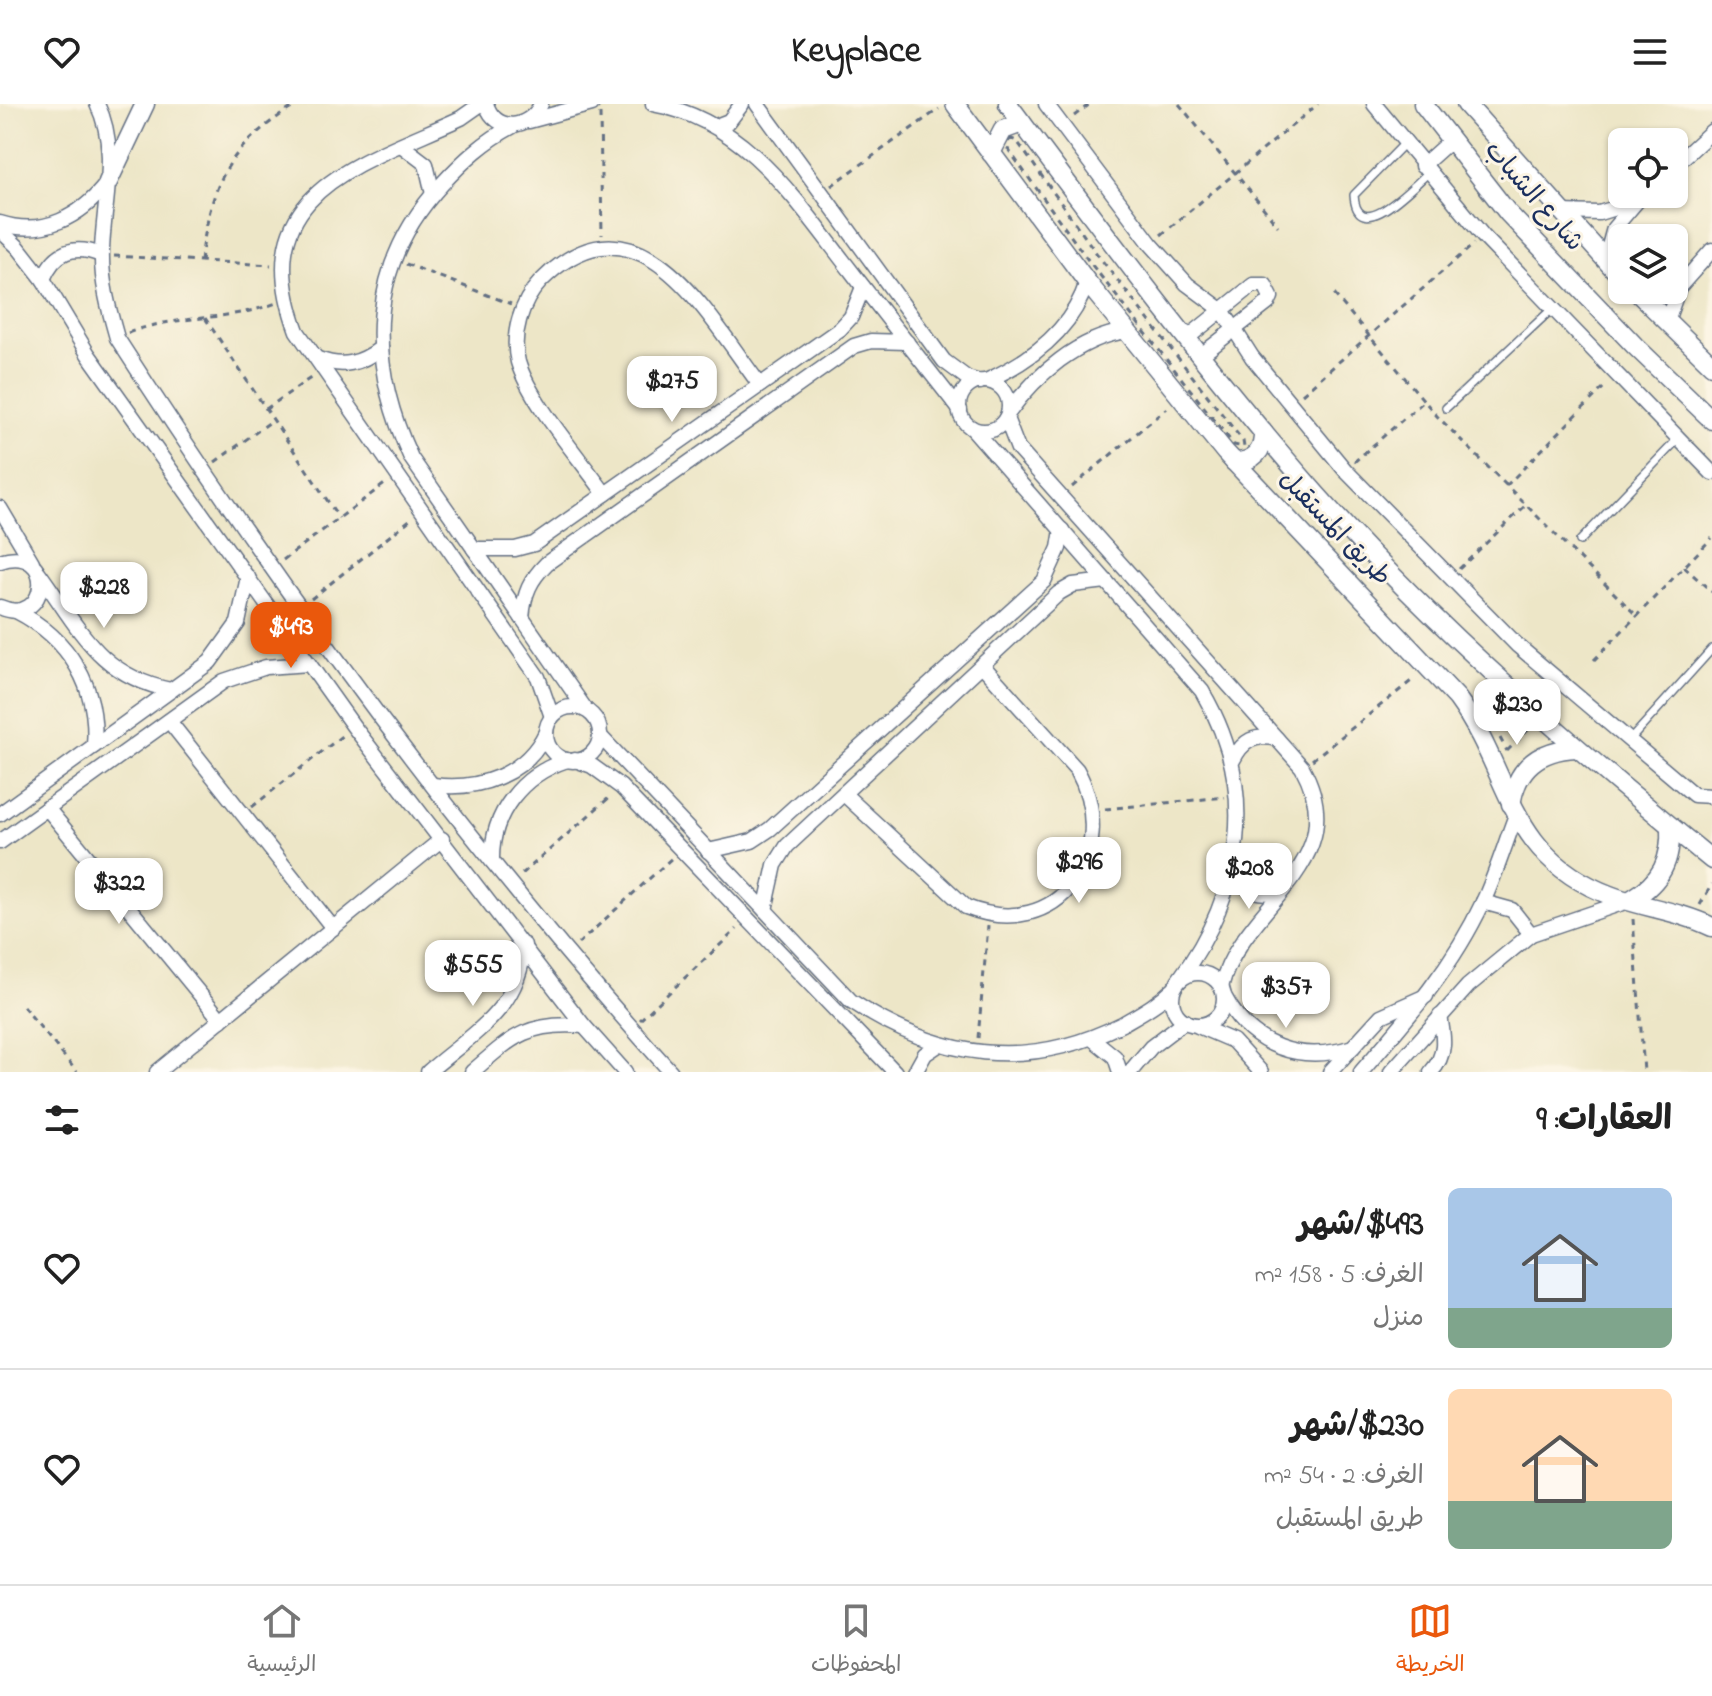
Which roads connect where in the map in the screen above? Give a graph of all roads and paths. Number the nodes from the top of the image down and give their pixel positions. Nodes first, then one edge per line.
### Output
1 (97, 104) edge
2 (145, 104) edge
3 (298, 104) edge
4 (483, 104) edge
5 (541, 104) edge
6 (592, 104) edge
7 (600, 104) edge
8 (653, 104) edge
9 (742, 104) edge
10 (757, 104) edge
11 (946, 104) edge
12 (955, 104) edge
13 (1008, 104) edge
14 (1046, 104) edge
15 (1090, 104) edge
16 (1179, 104) edge
17 (1318, 104) edge
18 (1374, 104) edge
19 (1423, 104) edge
20 (1466, 104) edge
21 (528, 122) junction
22 (1022, 123) junction
23 (1062, 125) junction
24 (513, 126) junction
25 (716, 126) junction
26 (1712, 131) edge
27 (1451, 140) junction
28 (1404, 144) junction
29 (401, 145) junction
30 (991, 153) junction
31 (1688, 153) edge
32 (1425, 169) junction
33 (1235, 172) junction
34 (108, 182) junction
35 (822, 193) junction
36 (433, 194) junction
37 (1612, 208) edge
38 (1631, 208) edge
39 (1560, 212) junction
40 (0, 223) edge
41 (1278, 226) dead end
42 (0, 230) edge
43 (1483, 236) junction
44 (1151, 244) junction
45 (603, 246) junction
46 (1104, 248) junction
47 (101, 255) junction
48 (1707, 255) edge
49 (392, 258) junction
50 (201, 261) junction
51 (1605, 261) junction
52 (1608, 264) edge
53 (282, 266) junction
54 (1688, 268) edge
55 (1084, 270) junction
56 (43, 279) junction
57 (863, 287) junction
58 (1334, 294) dead end
59 (285, 299) junction
60 (1649, 304) edge
61 (522, 309) junction
62 (1552, 309) junction
63 (1222, 310) junction
64 (205, 318) junction
65 (1667, 321) junction
66 (1235, 329) junction
67 (1126, 331) junction
68 (1370, 337) junction
69 (117, 338) junction
70 (1186, 339) junction
71 (907, 342) junction
72 (381, 348) junction
73 (1200, 356) junction
74 (321, 364) junction
75 (1712, 365) edge
76 (1615, 376) junction
77 (983, 382) junction
78 (760, 385) junction
79 (1180, 397) junction
80 (1424, 401) junction
81 (1291, 403) junction
82 (1446, 408) dead end
83 (266, 409) junction
84 (960, 410) junction
85 (1007, 416) junction
86 (273, 420) junction
87 (1712, 420) edge
88 (972, 428) junction
89 (175, 429) junction
90 (1263, 432) junction
91 (1677, 440) junction
92 (153, 444) junction
93 (669, 449) junction
94 (1234, 462) junction
95 (683, 467) junction
96 (203, 470) junction
97 (1345, 470) junction
98 (1712, 473) edge
99 (398, 474) junction
100 (1506, 486) junction
101 (605, 494) junction
102 (1059, 497) junction
103 (1526, 505) junction
104 (0, 508) edge
105 (423, 509) junction
106 (339, 518) junction
107 (1062, 530) junction
108 (1712, 538) edge
109 (1580, 541) dead end
110 (474, 549) junction
111 (0, 561) edge
112 (1684, 567) junction
113 (271, 568) junction
114 (37, 570) junction
115 (248, 577) junction
116 (1450, 578) junction
117 (1106, 581) junction
118 (1712, 592) edge
119 (299, 609) junction
120 (6, 611) edge
121 (1637, 616) junction
122 (522, 618) junction
123 (1712, 649) edge
124 (1594, 660) dead end
125 (309, 664) junction
126 (982, 665) junction
127 (1431, 666) junction
128 (171, 690) junction
129 (586, 710) junction
130 (895, 716) junction
131 (1542, 717) junction
132 (169, 721) junction
133 (549, 724) junction
134 (354, 727) junction
135 (910, 732) junction
136 (392, 733) junction
137 (600, 736) junction
138 (1277, 739) junction
139 (1629, 741) junction
140 (94, 746) junction
141 (371, 748) junction
142 (1576, 748) junction
143 (571, 760) junction
144 (1233, 760) junction
145 (1496, 762) junction
146 (1302, 767) junction
147 (433, 785) junction
148 (621, 787) junction
149 (844, 794) junction
150 (1237, 795) junction
151 (1712, 796) edge
152 (47, 808) junction
153 (1093, 810) junction
154 (1514, 810) junction
155 (789, 812) junction
156 (242, 814) junction
157 (0, 815) edge
158 (1670, 826) junction
159 (805, 829) junction
160 (6, 838) edge
161 (442, 839) junction
162 (681, 850) junction
163 (708, 851) junction
164 (1712, 860) edge
165 (492, 861) junction
166 (1232, 873) junction
167 (510, 884) junction
168 (1712, 884) edge
169 (1283, 889) junction
170 (1632, 899) junction
171 (1483, 902) junction
172 (765, 910) junction
173 (989, 916) junction
174 (1693, 918) junction
175 (748, 919) junction
176 (1712, 927) edge
177 (333, 928) junction
178 (1531, 934) junction
179 (524, 945) junction
180 (566, 955) junction
181 (1176, 985) junction
182 (1222, 992) junction
183 (1427, 996) junction
184 (23, 1006) dead end
185 (1440, 1016) junction
186 (221, 1020) junction
187 (1190, 1023) junction
188 (584, 1026) junction
189 (631, 1028) junction
190 (1094, 1040) junction
191 (937, 1046) junction
192 (1353, 1047) junction
193 (976, 1054) junction
194 (77, 1072) edge
195 (157, 1072) edge
196 (428, 1072) edge
197 (472, 1072) edge
198 (625, 1072) edge
199 (671, 1072) edge
200 (895, 1072) edge
201 (915, 1072) edge
202 (1120, 1072) edge
203 (1130, 1072) edge
204 (1261, 1072) edge
205 (1330, 1072) edge
206 (1361, 1072) edge
207 (1391, 1072) edge
208 (1431, 1072) edge
209 (1644, 1072) edge

1 - 34 street
2 - 34 main road
3 - 50 path
4 - 24 street
4 - 29 street
5 - 21 street
6 - 21 street
7 - 45 path
8 - 25 street
9 - 25 street
10 - 35 street
11 - 35 path
12 - 30 main road, طريق المستقبل
13 - 22 main road, طريق المستقبل
14 - 23 street
15 - 23 path
16 - 33 path
17 - 33 path
18 - 28 street
19 - 27 main road, شارع الشباب
20 - 39 main road, شارع الشباب
21 - 24 street
22 - 30 main road
22 - 46 main road, طريق المستقبل
23 - 44 street
24 - 36 street
25 - 57 street
26 - 31 street
27 - 32 street
27 - 87 main road, شارع الشباب
28 - 32 street
28 - 32 lane
29 - 36 street
29 - 53 street
30 - 55 main road, طريق المستقبل
32 - 43 street
33 - 41 path
33 - 44 path
34 - 40 street
34 - 47 street
35 - 77 street
36 - 49 street
37 - 39 street
38 - 51 street
39 - 51 main road, شارع الشباب
42 - 56 street
43 - 62 street
43 - 68 path
44 - 63 street
45 - 61 street
45 - 78 street
46 - 55 path
46 - 55 path
46 - 55 path
46 - 70 main road, طريق المستقبل
47 - 50 path
47 - 56 street
47 - 69 street
48 - 54 street
48 - 65 street
49 - 61 path
49 - 72 street
50 - 53 path
51 - 52 main road, شارع الشباب
53 - 59 street
55 - 67 main road, طريق المستقبل
55 - 77 street
56 - 92 street
57 - 71 street
57 - 78 street
58 - 68 path
59 - 64 path
59 - 74 street
60 - 65 main road
61 - 101 street
62 - 76 street
62 - 82 lane
63 - 66 street
63 - 66 street
63 - 70 street
64 - 69 path
64 - 83 path
65 - 75 main road
66 - 73 street
66 - 81 street
67 - 79 main road, طريق المستقبل
67 - 85 street
68 - 80 path
68 - 81 path
69 - 89 street
70 - 73 main road, طريق المستقبل
71 - 84 street
71 - 95 street
72 - 74 street
72 - 110 street
73 - 90 main road, طريق المستقبل
74 - 83 path
74 - 99 street
76 - 91 street
76 - 100 path
77 - 84 street
77 - 85 street
78 - 93 street
79 - 94 main road, طريق المستقبل
79 - 102 path
80 - 97 path
80 - 100 path
81 - 97 street
83 - 86 path
84 - 88 street
85 - 88 street
85 - 102 street
86 - 96 path
86 - 106 path
88 - 107 street
89 - 92 street
89 - 96 street
90 - 94 main road
90 - 131 main road, طريق المستقبل
91 - 98 street
91 - 109 lane
92 - 115 street
93 - 95 street
93 - 101 street
94 - 127 main road, طريق المستقبل
95 - 122 street
96 - 113 street
97 - 116 street
99 - 105 street
99 - 106 path
100 - 103 path
101 - 110 street
102 - 138 street
103 - 116 path
103 - 121 path
104 - 114 street
105 - 119 path
105 - 133 street
106 - 113 path
107 - 117 street
107 - 130 street
108 - 112 path
110 - 122 street
111 - 114 street
112 - 118 path
112 - 121 path
113 - 119 street
114 - 120 street
114 - 128 street
115 - 125 street
115 - 128 street
116 - 139 street
117 - 126 street
117 - 144 street
119 - 136 street
120 - 140 street
121 - 124 path
122 - 129 street
123 - 139 lane
125 - 132 street
125 - 134 street
126 - 135 street
126 - 153 street
127 - 145 main road, طريق المستقبل
127 - 146 path
128 - 140 street
129 - 133 street
129 - 137 street
130 - 135 street
130 - 155 street
131 - 142 main road, طريق المستقبل
131 - 145 path
132 - 152 street
132 - 156 street
133 - 143 street
133 - 147 street
134 - 141 street
134 - 156 path
135 - 149 street
136 - 141 street
136 - 147 street
137 - 143 street
137 - 163 street
138 - 144 street
138 - 146 street
139 - 151 street
140 - 157 street
141 - 161 street
142 - 154 main road
142 - 158 main road, طريق المستقبل
143 - 148 street
143 - 165 street
144 - 150 street
145 - 154 main road, طريق المستقبل
146 - 169 street
147 - 165 street
148 - 162 street
148 - 167 path
149 - 159 street
149 - 173 street
150 - 153 path
150 - 166 street
152 - 160 street
152 - 186 street
153 - 173 street
154 - 170 main road, طريق المستقبل
154 - 171 street
155 - 159 street
155 - 163 street
156 - 177 street
157 - 160 street
158 - 164 main road, طريق المستقبل
158 - 170 main road
159 - 172 street
161 - 177 street
161 - 179 street
162 - 175 street
162 - 180 path
163 - 172 street
165 - 167 street
166 - 169 street
166 - 181 street
167 - 180 street
168 - 174 path
169 - 182 street
170 - 174 main road, طريق المستقبل
170 - 178 street
170 - 209 path
171 - 178 street
171 - 183 street
172 - 191 street
173 - 193 path
174 - 176 main road, طريق المستقبل
175 - 189 path
175 - 200 street
177 - 186 street
178 - 185 street
179 - 188 street
179 - 196 street
180 - 189 street
181 - 182 street
181 - 187 street
181 - 190 street
182 - 187 street
182 - 192 street
183 - 192 street
183 - 206 street
184 - 194 path
185 - 207 street
185 - 208 street
186 - 195 street
187 - 203 street
187 - 204 street
188 - 197 street
188 - 198 street
189 - 199 street
190 - 193 street
190 - 202 street
191 - 193 street
191 - 201 street
192 - 205 street

